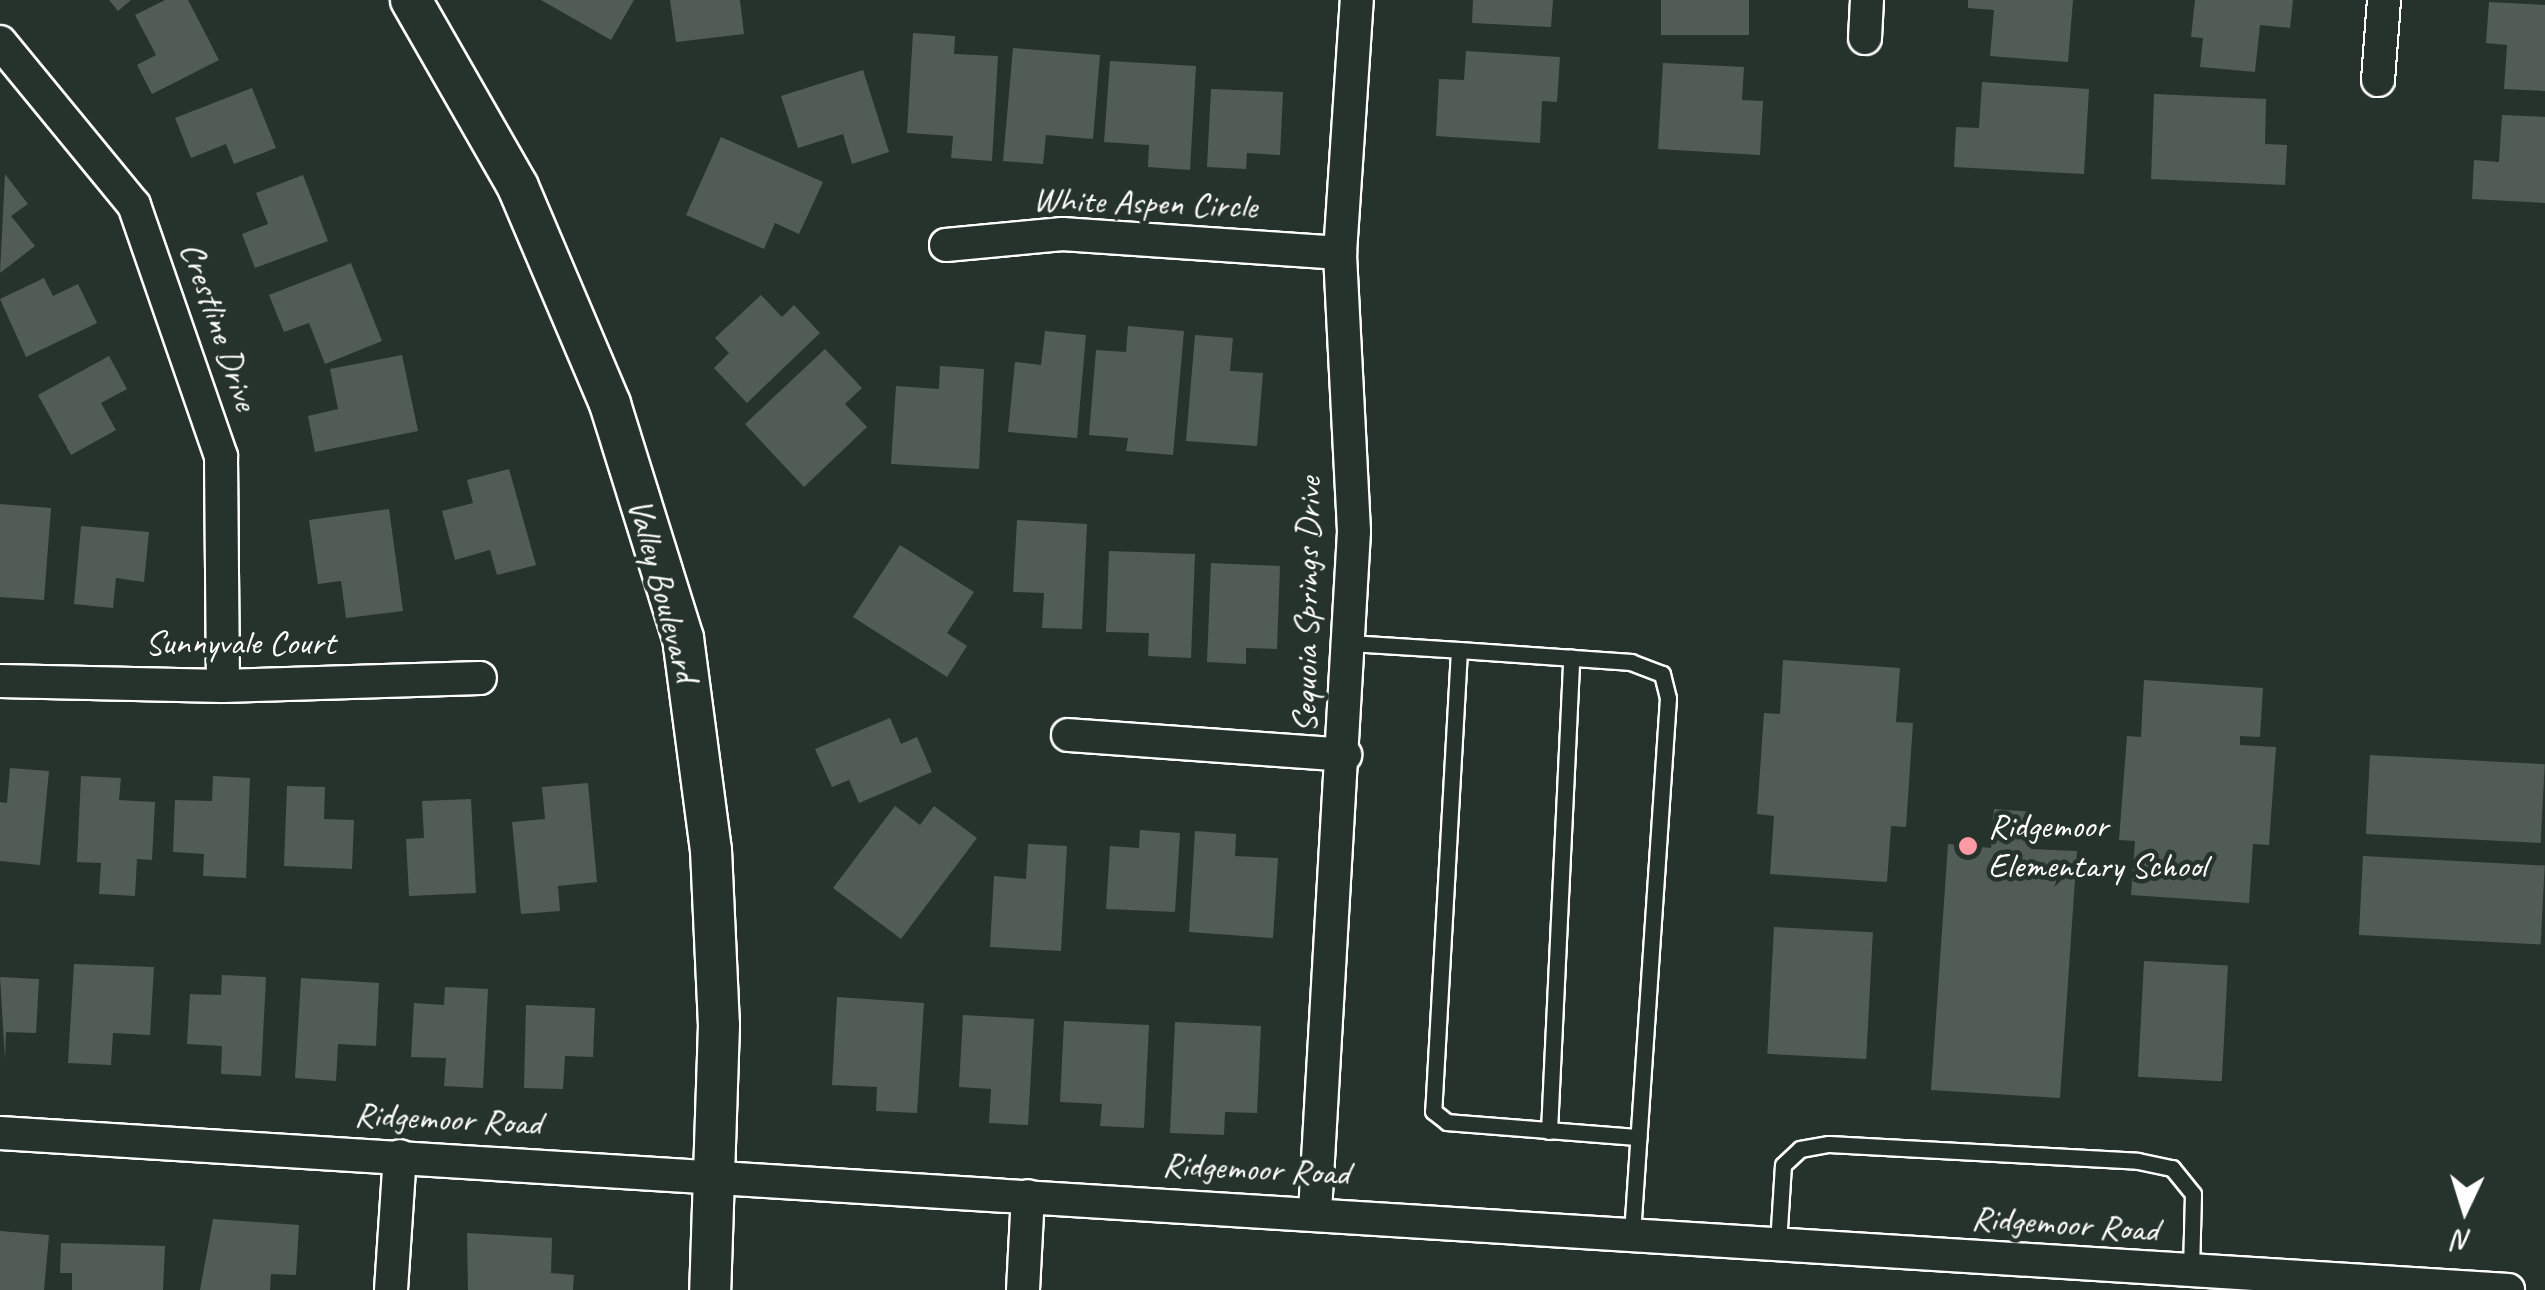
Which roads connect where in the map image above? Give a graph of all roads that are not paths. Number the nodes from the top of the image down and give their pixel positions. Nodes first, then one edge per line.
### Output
1 (411, 0) edge
2 (1356, 0) edge
3 (1867, 0) edge
4 (2384, 0) edge
5 (1865, 38) dead end
6 (0, 42) edge
7 (2378, 80) dead end
8 (946, 245) dead end
9 (1340, 253) junction
10 (1350, 642) junction
11 (1459, 650) junction
12 (1571, 658) junction
13 (480, 678) dead end
14 (0, 681) edge
15 (223, 686) junction
16 (1068, 735) dead end
17 (1345, 755) junction
18 (1549, 1131) junction
19 (0, 1133) edge
20 (1638, 1137) junction
21 (400, 1156) junction
22 (717, 1175) junction
23 (1028, 1196) junction
24 (1314, 1212) junction
25 (1632, 1234) junction
26 (1778, 1244) junction
27 (2190, 1282) edge
28 (391, 1290) edge
29 (710, 1290) edge
30 (1022, 1290) edge
31 (2508, 1290) edge

1 - 22 street, Valley Boulevard
2 - 9 street, Sequoia Springs Drive
3 - 5 street
4 - 7 street
6 - 15 street, Crestline Drive
8 - 9 street, White Aspen Circle
9 - 10 street, Sequoia Springs Drive
10 - 11 lane
10 - 17 street, Sequoia Springs Drive
11 - 12 lane
11 - 18 lane
12 - 18 lane
12 - 20 lane
13 - 15 street, Sunnyvale Court
14 - 15 street, Sunnyvale Court
16 - 17 street
17 - 24 street, Sequoia Springs Drive
18 - 20 lane
19 - 21 street, Ridgemoor Road
20 - 25 lane
21 - 22 street, Ridgemoor Road
21 - 28 street
22 - 23 street, Ridgemoor Road
22 - 29 street, Valley Boulevard
23 - 24 street, Ridgemoor Road
23 - 30 street
24 - 25 street, Ridgemoor Road
25 - 26 street, Ridgemoor Road
26 - 27 street, Ridgemoor Road
26 - 27 lane
27 - 31 street, Ridgemoor Road

